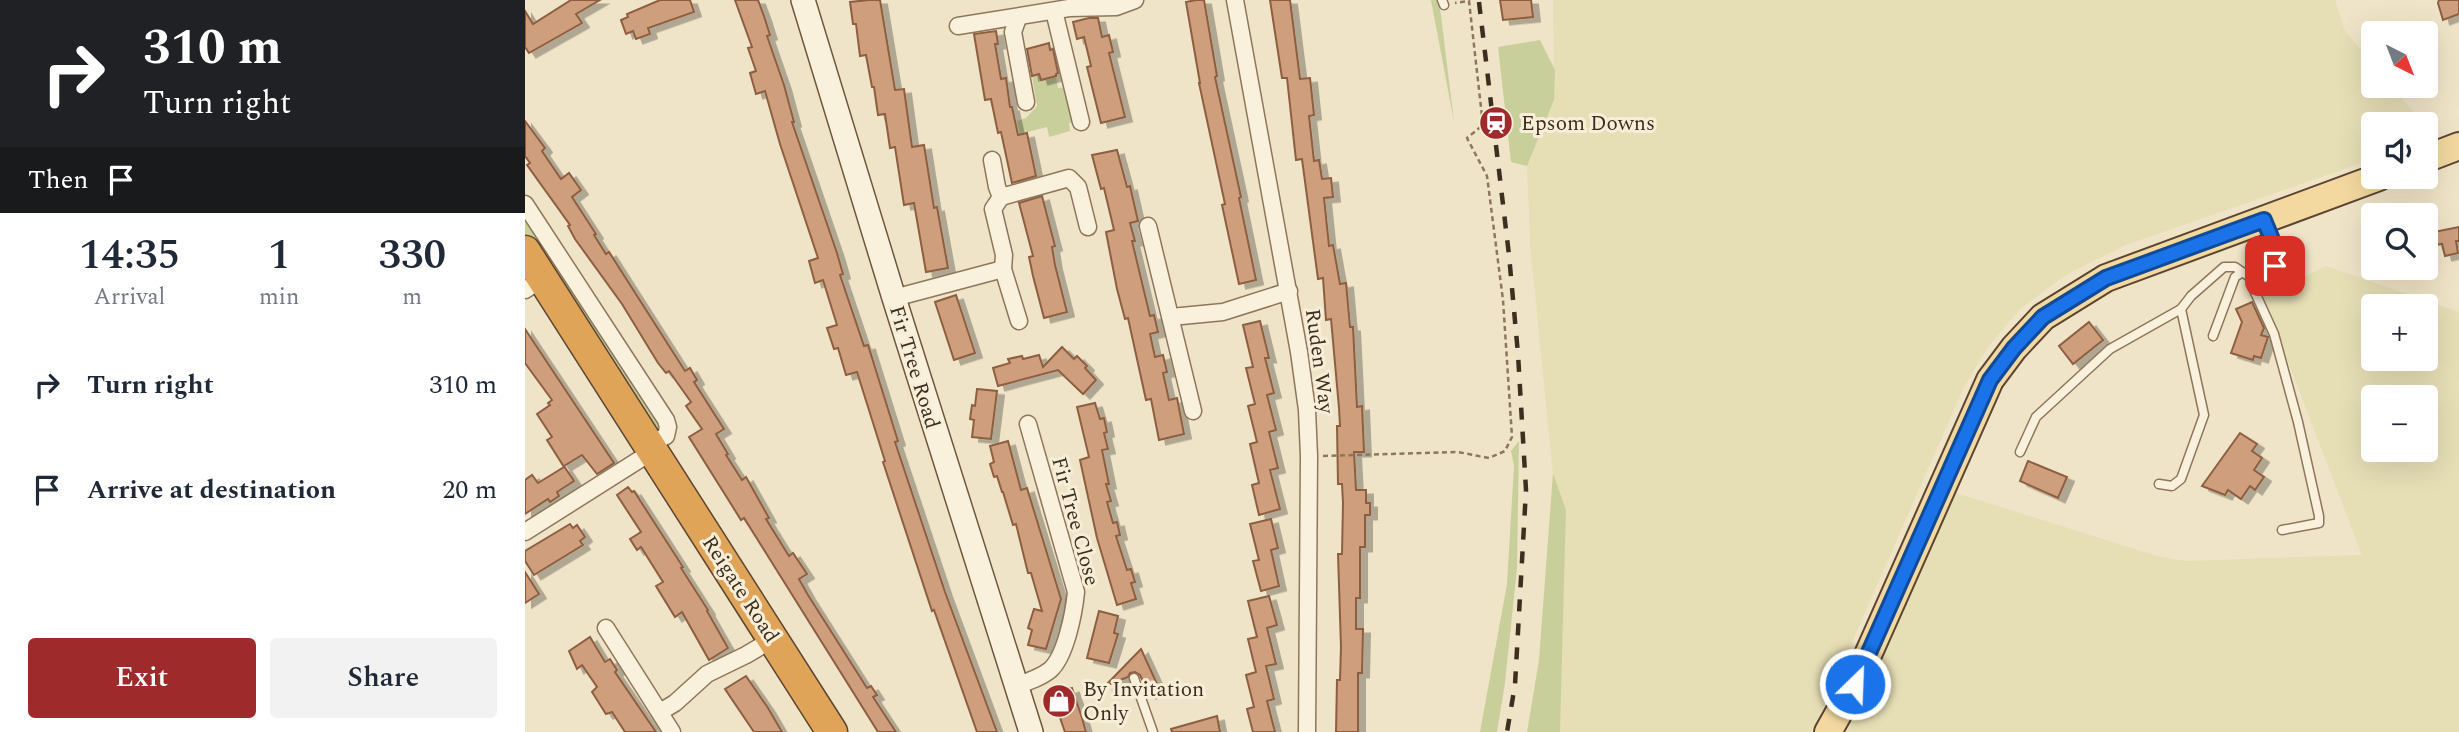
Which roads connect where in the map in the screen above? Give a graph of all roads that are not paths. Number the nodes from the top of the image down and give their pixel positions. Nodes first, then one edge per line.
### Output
1 (803, 0) edge
2 (1135, 0) edge
3 (1235, 0) edge
4 (1053, 11) junction
5 (1018, 18) junction
6 (958, 26) dead end
7 (1026, 102) dead end
8 (1081, 122) dead end
9 (2459, 146) edge
10 (2438, 154) edge
11 (992, 160) dead end
12 (2361, 184) edge
13 (1001, 197) junction
14 (525, 204) edge
15 (2264, 220) junction
16 (1148, 226) dead end
17 (1088, 227) dead end
18 (525, 251) edge
19 (1003, 269) junction
20 (2241, 273) junction
21 (2251, 278) junction
22 (534, 284) edge
23 (1289, 291) junction
24 (894, 298) junction
25 (2181, 309) junction
26 (1171, 317) junction
27 (1019, 321) dead end
28 (2213, 336) dead end
29 (1193, 411) dead end
30 (1028, 424) dead end
31 (651, 448) junction
32 (2020, 452) dead end
33 (2159, 484) dead end
34 (2282, 530) dead end
35 (525, 533) edge
36 (606, 628) dead end
37 (773, 639) junction
38 (1134, 678) dead end
39 (1015, 686) junction
40 (660, 712) junction
41 (672, 732) edge
42 (832, 732) edge
43 (1031, 732) edge
44 (1153, 732) edge
45 (1307, 732) edge
46 (1828, 732) edge

1 - 24 main road, Fir Tree Road
2 - 4 street
3 - 23 street, Ruden Way
4 - 5 street
4 - 8 street
5 - 6 street
5 - 7 street
9 - 10 main road
11 - 13 street
12 - 15 main road
13 - 17 street
13 - 19 street
14 - 31 street
15 - 21 lane
15 - 46 main road
16 - 26 street
18 - 22 highway, Reigate Road
19 - 24 street
19 - 27 street
20 - 21 lane
20 - 25 lane
20 - 28 lane
21 - 34 lane
22 - 31 highway, Reigate Road
23 - 26 street
23 - 45 street, Ruden Way
24 - 39 main road, Fir Tree Road
25 - 32 lane
25 - 33 lane
26 - 29 street
30 - 39 street, Fir Tree Close
31 - 35 street
31 - 37 highway, Reigate Road
36 - 40 street
37 - 40 street
37 - 42 highway, Reigate Road
38 - 44 lane
39 - 43 main road, Fir Tree Road
40 - 41 street

